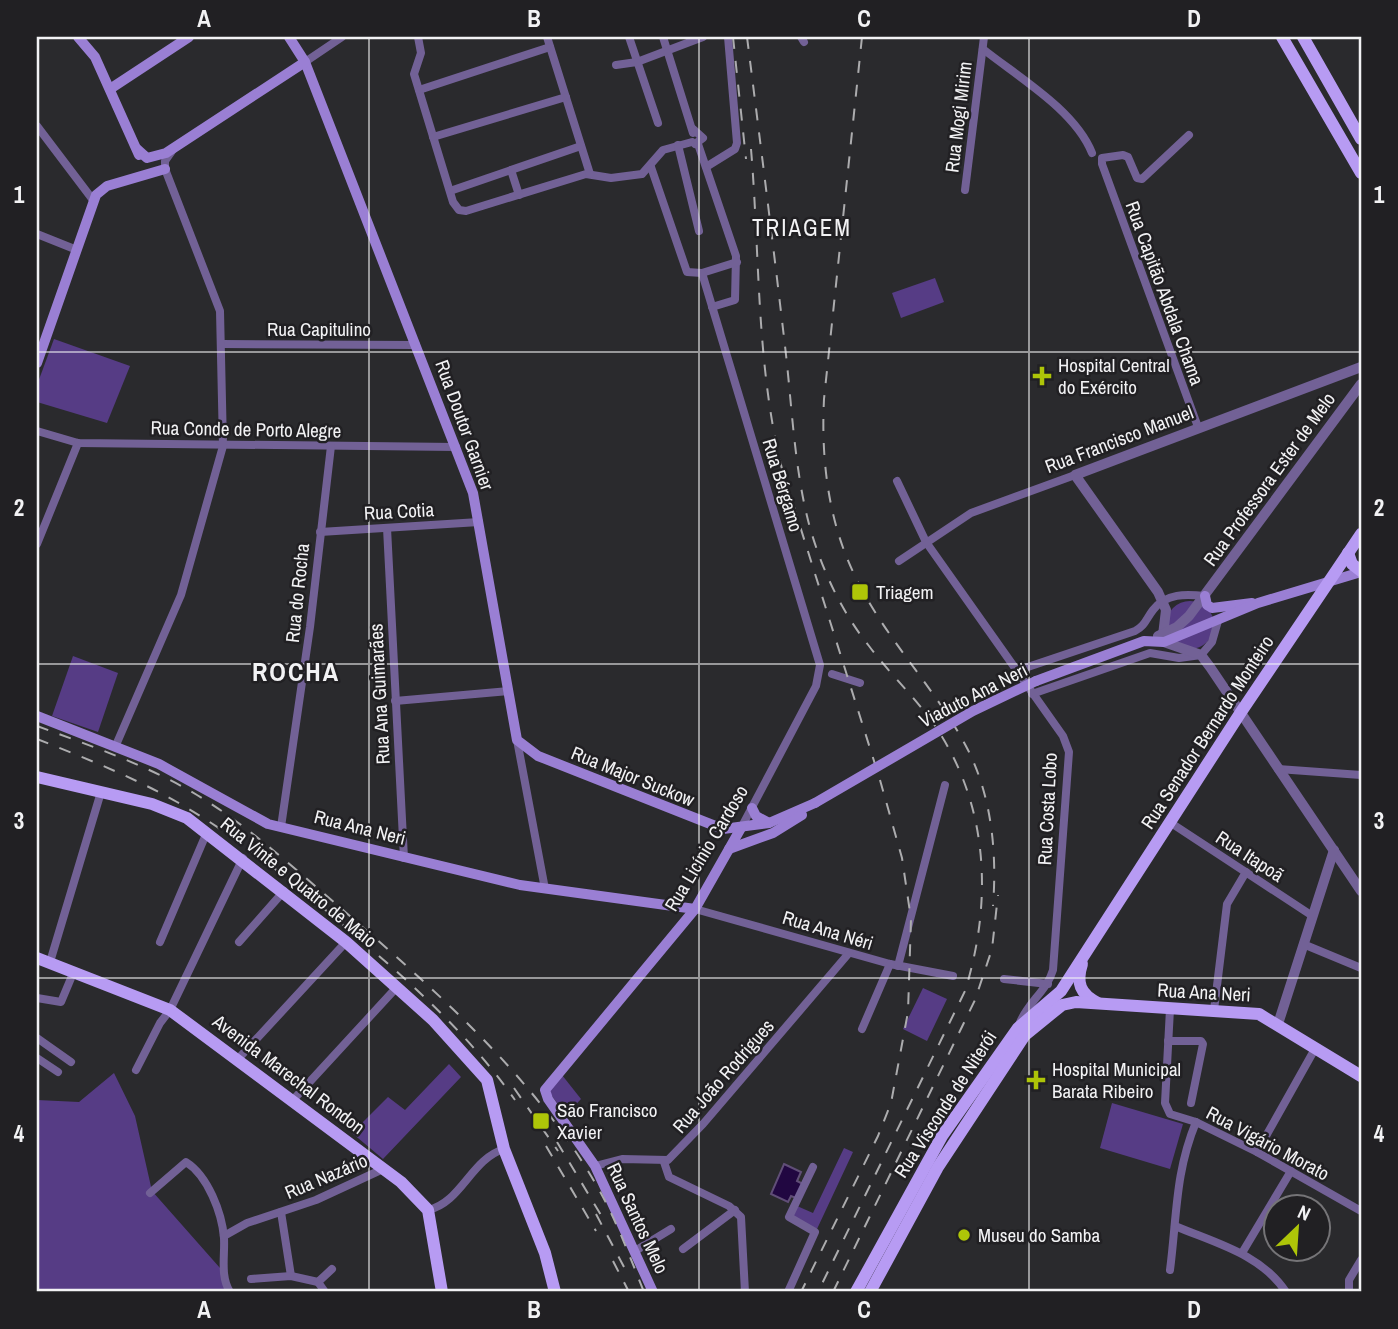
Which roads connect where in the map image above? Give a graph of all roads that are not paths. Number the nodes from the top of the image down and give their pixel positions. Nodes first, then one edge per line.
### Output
1 (78, 37) edge
2 (189, 37) edge
3 (289, 37) edge
4 (342, 37) edge
5 (420, 37) edge
6 (547, 37) edge
7 (629, 37) edge
8 (663, 37) edge
9 (703, 37) edge
10 (728, 37) edge
11 (984, 37) edge
12 (1282, 37) edge
13 (1303, 37) edge
14 (550, 47) junction
15 (983, 49) junction
16 (668, 50) junction
17 (305, 62) junction
18 (637, 62) junction
19 (616, 65) dead end
20 (110, 89) junction
21 (419, 90) junction
22 (566, 97) junction
23 (658, 123) dead end
24 (37, 126) edge
25 (1189, 135) dead end
26 (433, 137) junction
27 (694, 139) junction
28 (1361, 139) edge
29 (181, 144) junction
30 (678, 145) junction
31 (581, 146) junction
32 (137, 149) junction
33 (1092, 153) dead end
34 (651, 167) junction
35 (706, 167) junction
36 (165, 169) junction
37 (511, 170) junction
38 (1361, 173) edge
39 (141, 174) junction
40 (590, 174) junction
41 (965, 190) dead end
42 (450, 191) junction
43 (519, 195) junction
44 (93, 200) junction
45 (699, 231) dead end
46 (37, 234) edge
47 (77, 250) junction
48 (737, 262) junction
49 (702, 274) junction
50 (712, 307) junction
51 (222, 344) junction
52 (416, 345) junction
53 (37, 363) edge
54 (1361, 367) edge
55 (1361, 384) edge
56 (1198, 427) junction
57 (37, 431) edge
58 (78, 443) junction
59 (223, 446) junction
60 (331, 446) junction
61 (456, 447) junction
62 (1075, 475) junction
63 (897, 481) dead end
64 (479, 522) junction
65 (40, 526) edge
66 (387, 528) junction
67 (320, 532) junction
68 (1361, 534) edge
69 (926, 542) junction
70 (37, 544) edge
71 (1348, 553) junction
72 (899, 561) dead end
73 (1361, 571) edge
74 (1327, 583) junction
75 (1205, 596) junction
76 (1163, 601) junction
77 (1258, 603) junction
78 (1218, 621) junction
79 (1166, 640) junction
80 (1201, 655) junction
81 (1173, 656) junction
82 (850, 671) dead end
83 (1016, 671) junction
84 (820, 673) junction
85 (832, 674) junction
86 (860, 683) dead end
87 (509, 691) junction
88 (1031, 694) junction
89 (394, 701) junction
90 (1241, 712) junction
91 (37, 716) edge
92 (517, 740) junction
93 (116, 746) junction
94 (1278, 769) junction
95 (1361, 775) edge
96 (37, 777) edge
97 (945, 785) dead end
98 (101, 792) junction
99 (812, 805) junction
100 (752, 808) junction
101 (769, 823) junction
102 (1171, 823) junction
103 (281, 827) junction
104 (741, 828) junction
105 (723, 829) junction
106 (207, 832) junction
107 (729, 849) junction
108 (1334, 850) junction
109 (243, 858) junction
110 (404, 858) junction
111 (1246, 873) junction
112 (545, 889) junction
113 (284, 891) junction
114 (1361, 891) edge
115 (695, 909) junction
116 (1311, 915) junction
117 (160, 942) dead end
118 (239, 942) dead end
119 (346, 942) junction
120 (1303, 944) junction
121 (1086, 952) junction
122 (849, 953) junction
123 (43, 960) edge
124 (894, 965) junction
125 (1361, 968) edge
126 (74, 971) junction
127 (953, 976) dead end
128 (1004, 979) dead end
129 (1048, 984) junction
130 (397, 987) junction
131 (37, 998) edge
132 (1112, 1006) junction
133 (1170, 1009) junction
134 (170, 1010) junction
135 (1214, 1010) junction
136 (1278, 1024) junction
137 (1018, 1028) junction
138 (862, 1029) dead end
139 (37, 1038) edge
140 (1168, 1041) junction
141 (1316, 1046) junction
142 (37, 1058) edge
143 (238, 1059) junction
144 (71, 1062) dead end
145 (136, 1070) dead end
146 (58, 1072) dead end
147 (1361, 1076) edge
148 (545, 1090) joint
149 (293, 1100) junction
150 (1191, 1103) dead end
151 (1196, 1122) junction
152 (942, 1136) junction
153 (954, 1143) junction
154 (504, 1149) junction
155 (1258, 1152) junction
156 (938, 1156) junction
157 (664, 1162) junction
158 (595, 1167) junction
159 (813, 1167) dead end
160 (383, 1169) junction
161 (1291, 1171) junction
162 (150, 1193) dead end
163 (428, 1210) junction
164 (735, 1210) junction
165 (1361, 1211) edge
166 (281, 1212) junction
167 (1175, 1226) junction
168 (671, 1229) dead end
169 (224, 1236) junction
170 (683, 1248) dead end
171 (635, 1251) junction
172 (1242, 1253) junction
173 (1361, 1260) edge
174 (332, 1269) dead end
175 (1170, 1270) dead end
176 (291, 1276) junction
177 (251, 1279) dead end
178 (318, 1282) junction
179 (230, 1292) edge
180 (325, 1292) edge
181 (442, 1292) edge
182 (555, 1292) edge
183 (653, 1292) edge
184 (745, 1292) edge
185 (788, 1292) edge
186 (856, 1292) edge
187 (870, 1292) edge
188 (1286, 1292) edge
189 (1349, 1292) edge

1 - 20 main road
2 - 20 main road
3 - 17 main road, Rua Doutor Garnier
4 - 17 street
5 - 21 street
6 - 14 street
7 - 18 street
8 - 16 street
9 - 16 street
10 - 35 street
11 - 15 street
12 - 38 main road
13 - 28 main road
14 - 21 street
14 - 22 street
15 - 33 street
15 - 41 street, Rua Mogi Mirim
16 - 18 street
16 - 27 street
17 - 29 main road
17 - 52 main road, Rua Doutor Garnier
18 - 19 street
18 - 23 street
20 - 32 main road
21 - 26 street
22 - 26 street
22 - 31 street
24 - 44 street
25 - 56 street, Rua Capitão Abdala Chama
26 - 42 street
27 - 30 street
27 - 35 street
29 - 32 main road
29 - 36 street
30 - 34 street
30 - 45 street
31 - 37 street
31 - 40 street
32 - 39 main road
34 - 40 street
34 - 49 street
35 - 48 street
36 - 39 main road
36 - 51 street
37 - 42 street
37 - 43 street
39 - 44 main road
40 - 43 street
42 - 43 street
44 - 47 main road
46 - 47 street
47 - 53 main road
48 - 49 street
48 - 50 street
49 - 50 street, Rua Bérgamo
50 - 84 street, Rua Bérgamo
51 - 52 street, Rua Capitulino
51 - 59 street
52 - 61 main road, Rua Doutor Garnier
54 - 56 street, Rua Francisco Manuel
55 - 75 street, Rua Professora Ester de Melo
56 - 62 street, Rua Francisco Manuel
57 - 58 street, Rua Conde de Porto Alegre
58 - 59 street, Rua Conde de Porto Alegre
58 - 65 street
59 - 60 street, Rua Conde de Porto Alegre
59 - 93 street
60 - 61 street, Rua Conde de Porto Alegre
60 - 67 street, Rua do Rocha
61 - 64 main road, Rua Doutor Garnier
62 - 69 street, Rua Francisco Manuel
62 - 76 street
63 - 69 street, Rua Costa Lobo
64 - 66 street, Rua Cotia
64 - 87 main road, Rua Doutor Garnier
65 - 70 street
66 - 67 street, Rua Cotia
66 - 89 street, Rua Ana Guimarães
67 - 103 street, Rua do Rocha
68 - 71 main road, Rua Senador Bernardo Monteiro
69 - 72 street, Rua Francisco Manuel
69 - 83 street, Rua Costa Lobo
71 - 73 main road
71 - 74 main road, Rua Senador Bernardo Monteiro
73 - 74 main road
74 - 77 main road
74 - 90 main road, Rua Senador Bernardo Monteiro
75 - 76 street
75 - 77 main road
75 - 79 street, Rua Professora Ester de Melo
76 - 79 street
76 - 83 street
77 - 78 main road
78 - 79 main road
78 - 80 street
79 - 80 street
79 - 81 street
79 - 99 main road, Viaduto Ana Neri, bridge
80 - 81 street
80 - 90 street
81 - 88 street
82 - 85 street
83 - 88 street, Rua Costa Lobo
84 - 85 street
84 - 100 street, Rua Licínio Cardoso
85 - 86 street
87 - 89 street
87 - 92 main road, Rua Doutor Garnier
88 - 129 street, Rua Costa Lobo
89 - 110 street, Rua Ana Guimarães
90 - 94 street
90 - 102 main road, Rua Senador Bernardo Monteiro
91 - 93 main road, Rua Ana Neri
92 - 105 main road, Rua Major Suckow
92 - 112 street, Rua Doutor Garnier
93 - 103 main road, Rua Ana Neri
94 - 95 street
94 - 108 street
96 - 98 main road, Rua Vinte e Quatro de Maio
97 - 124 street
98 - 106 main road, Rua Vinte e Quatro de Maio
98 - 123 street
99 - 101 main road, Viaduto Ana Neri
99 - 107 main road, Viaduto Ana Neri
100 - 101 main road
100 - 104 street, Rua Licínio Cardoso
101 - 104 main road, Viaduto Ana Neri
102 - 111 street, Rua Itapoã
102 - 121 main road, Rua Senador Bernardo Monteiro
103 - 110 main road, Rua Ana Neri
104 - 105 main road, Rua Major Suckow
104 - 107 main road, Rua Licínio Cardoso
105 - 107 main road
106 - 109 main road, Rua Vinte e Quatro de Maio
106 - 117 street
107 - 115 main road, Rua Licínio Cardoso
108 - 114 street
108 - 116 street
109 - 113 main road, Rua Vinte e Quatro de Maio
109 - 134 street
110 - 112 main road, Rua Ana Neri
111 - 116 street, Rua Itapoã
111 - 135 street
112 - 115 main road, Rua Ana Neri
113 - 118 street
113 - 119 main road, Rua Vinte e Quatro de Maio
115 - 122 street, Rua Ana Néri
115 - 148 main road, Rua Licínio Cardoso
116 - 120 street
119 - 130 main road, Rua Vinte e Quatro de Maio
119 - 143 street
120 - 125 street
120 - 136 street
121 - 132 main road
121 - 137 main road, Rua Visconde de Niterói
122 - 124 street, Rua Ana Néri
122 - 157 street, Rua João Rodrigues
123 - 126 main road, Avenida Marechal Rondon
124 - 127 street, Rua Ana Néri
124 - 138 street
126 - 131 street
126 - 134 main road, Avenida Marechal Rondon
128 - 129 street
129 - 137 street, Rua Costa Lobo
130 - 149 street
130 - 154 main road, Rua Vinte e Quatro de Maio
132 - 133 main road, Rua Ana Neri
132 - 153 main road, Rua Visconde de Niterói
133 - 135 main road, Rua Ana Neri
133 - 140 street
134 - 143 main road, Avenida Marechal Rondon
134 - 145 street
135 - 136 main road, Rua Ana Neri
136 - 141 main road, Rua Ana Neri
137 - 152 main road, Rua Visconde de Niterói
139 - 144 street
140 - 150 street
140 - 151 street, Rua Vigário Morato
141 - 147 main road, Rua Ana Neri
141 - 155 street
142 - 146 street
143 - 149 main road, Avenida Marechal Rondon
148 - 158 main road, Rua Santos Melo
149 - 160 main road, Avenida Marechal Rondon
151 - 155 street, Rua Vigário Morato
151 - 167 street
152 - 153 main road
152 - 156 main road, Rua Visconde de Niterói
153 - 156 main road, Rua Visconde de Niterói
154 - 163 street
154 - 182 main road
155 - 161 street, Rua Vigário Morato
156 - 186 main road, Rua Visconde de Niterói
156 - 187 main road, Rua Visconde de Niterói
157 - 158 street
157 - 164 street
158 - 171 main road, Rua Santos Melo
159 - 185 street
160 - 163 main road, Avenida Marechal Rondon
160 - 166 street, Rua Nazário
161 - 165 street, Rua Vigário Morato
161 - 172 street
162 - 169 street
163 - 181 main road
164 - 170 street
164 - 184 street
166 - 169 street, Rua Nazário
166 - 176 street, Rua Nazário
167 - 172 street
167 - 175 street
168 - 171 street
169 - 179 street
171 - 183 main road, Rua Santos Melo
172 - 188 street
173 - 189 street
174 - 178 street
176 - 177 street
176 - 178 street
178 - 180 street

